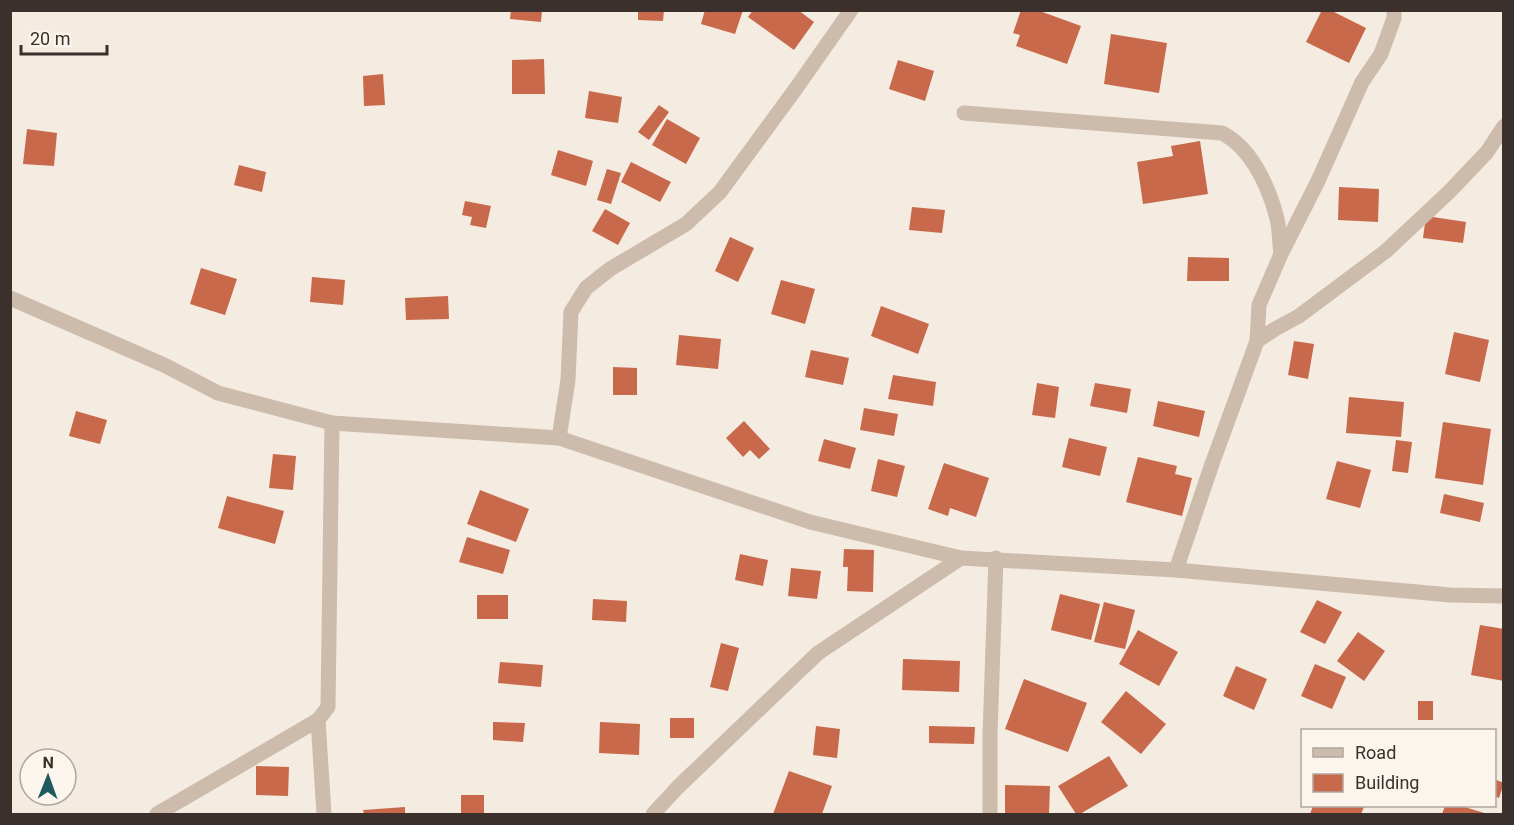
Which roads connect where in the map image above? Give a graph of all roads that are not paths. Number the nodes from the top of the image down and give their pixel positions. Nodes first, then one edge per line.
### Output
1 (851, 10) edge
2 (1394, 10) edge
3 (964, 113) dead end
4 (1503, 126) edge
5 (1281, 254) junction
6 (10, 298) edge
7 (1257, 341) junction
8 (332, 423) junction
9 (559, 438) junction
10 (961, 558) junction
11 (996, 558) junction
12 (1176, 570) junction
13 (1503, 596) edge
14 (318, 720) junction
15 (157, 814) edge
16 (324, 814) edge
17 (653, 814) edge
18 (990, 814) edge

1 - 9 street
2 - 5 street
3 - 5 street
4 - 7 street
5 - 7 street
6 - 8 street
7 - 12 street
8 - 9 street
8 - 14 street
9 - 10 street
10 - 11 street
10 - 17 street
11 - 12 street
11 - 18 street
12 - 13 street
14 - 15 street
14 - 16 street

